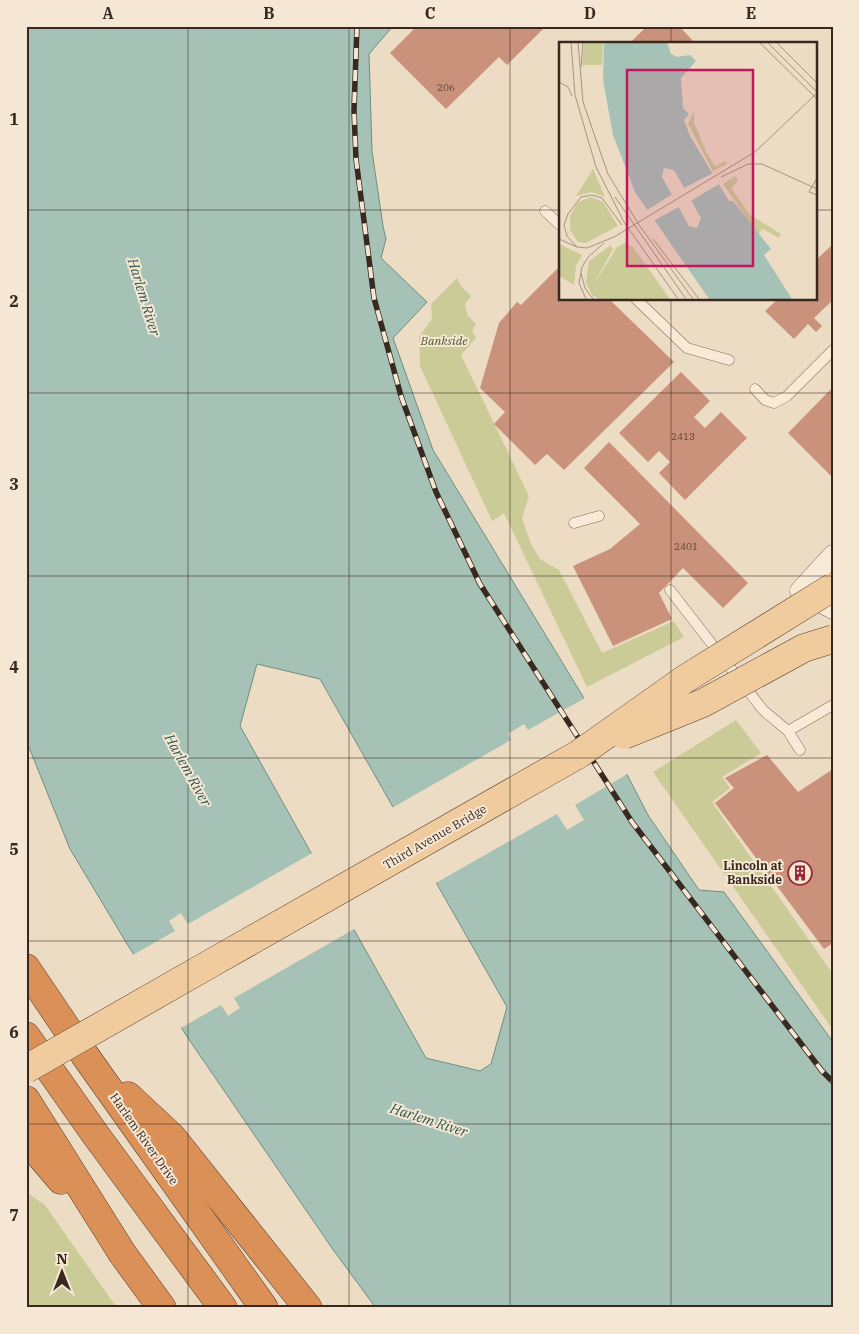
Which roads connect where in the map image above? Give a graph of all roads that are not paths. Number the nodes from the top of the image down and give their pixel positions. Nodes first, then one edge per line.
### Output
1 (545, 210) dead end
2 (559, 224) edge
3 (637, 300) edge
4 (833, 350) edge
5 (729, 360) dead end
6 (754, 390) dead end
7 (598, 516) dead end
8 (574, 523) dead end
9 (833, 555) edge
10 (833, 587) edge
11 (670, 590) dead end
12 (833, 609) edge
13 (833, 639) edge
14 (833, 705) edge
15 (788, 730) junction
16 (800, 750) dead end
17 (579, 754) junction
18 (26, 968) edge
19 (26, 1036) edge
20 (84, 1054) junction
21 (26, 1069) edge
22 (26, 1100) edge
23 (26, 1139) edge
24 (122, 1253) junction
25 (162, 1308) edge
26 (223, 1308) edge
27 (264, 1308) edge
28 (308, 1308) edge

1 - 2 lane
3 - 5 lane
4 - 6 lane
7 - 8 lane
9 - 12 street
10 - 17 main road, Third Avenue Bridge, bridge
11 - 15 lane
13 - 17 main road, bridge
14 - 15 lane
15 - 16 lane
17 - 21 main road, Third Avenue Bridge, bridge
18 - 20 highway, Harlem River Drive
19 - 26 highway
20 - 27 highway, Harlem River Drive
20 - 28 highway
22 - 24 highway
23 - 24 highway
24 - 25 highway

